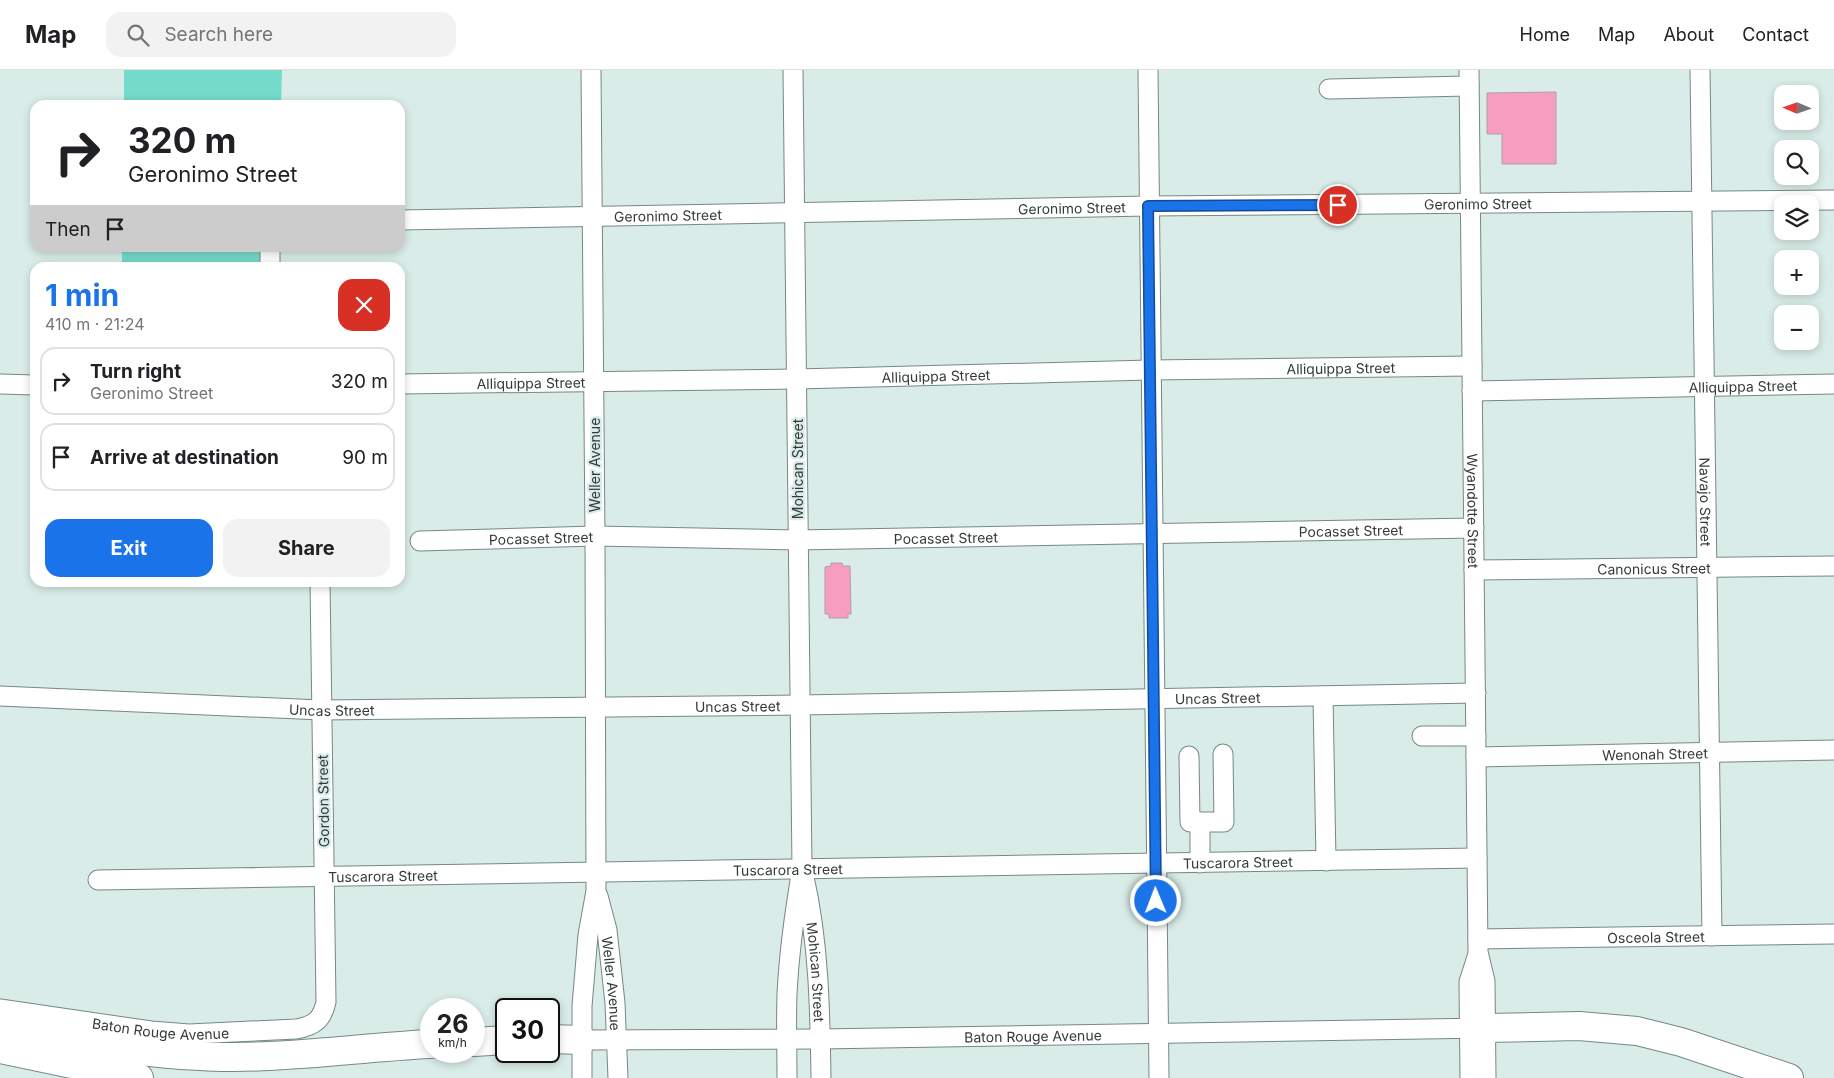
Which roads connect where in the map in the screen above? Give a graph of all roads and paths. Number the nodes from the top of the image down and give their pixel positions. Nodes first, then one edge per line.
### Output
1 (591, 70) edge
2 (793, 70) edge
3 (1148, 70) edge
4 (1700, 70) edge
5 (1469, 78) edge
6 (1329, 89) dead end
7 (1834, 200) edge
8 (1702, 202) junction
9 (1470, 203) junction
10 (1148, 206) junction
11 (796, 213) junction
12 (591, 217) junction
13 (405, 220) edge
14 (1472, 366) junction
15 (1150, 370) junction
16 (797, 378) junction
17 (594, 380) junction
18 (0, 384) edge
19 (405, 384) edge
20 (1834, 384) edge
21 (30, 385) edge
22 (1704, 386) junction
23 (1472, 391) junction
24 (1474, 528) junction
25 (1152, 534) junction
26 (595, 536) junction
27 (797, 540) junction
28 (420, 541) dead end
29 (1834, 566) edge
30 (1706, 567) junction
31 (1474, 570) junction
32 (320, 587) edge
33 (1476, 692) junction
34 (0, 696) edge
35 (1323, 696) junction
36 (1155, 700) junction
37 (800, 705) junction
38 (596, 707) junction
39 (322, 710) junction
40 (1422, 736) dead end
41 (1476, 736) junction
42 (1834, 750) edge
43 (1708, 752) junction
44 (1223, 754) dead end
45 (1189, 756) dead end
46 (1476, 757) junction
47 (1200, 822) junction
48 (1477, 858) junction
49 (1326, 861) junction
50 (1200, 863) junction
51 (1156, 864) junction
52 (802, 869) junction
53 (596, 871) junction
54 (324, 875) junction
55 (98, 880) dead end
56 (596, 891) junction
57 (1834, 934) edge
58 (1712, 936) junction
59 (1478, 946) junction
60 (0, 1009) edge
61 (320, 1019) joint
62 (0, 1028) edge
63 (1477, 1028) junction
64 (1158, 1032) junction
65 (560, 1039) edge
66 (582, 1040) junction
67 (617, 1040) junction
68 (786, 1040) junction
69 (820, 1040) junction
70 (420, 1045) edge
71 (0, 1049) edge
72 (139, 1078) edge
73 (582, 1078) edge
74 (618, 1078) edge
75 (787, 1078) edge
76 (821, 1078) edge
77 (1159, 1078) edge
78 (1470, 1078) edge
79 (1486, 1078) edge
80 (1789, 1078) edge

1 - 12 street, Weller Avenue
2 - 11 street, Mohican Street
3 - 10 street
4 - 8 street, Navajo Street
5 - 6 street
5 - 9 street, Wyandotte Street
7 - 8 street, Geronimo Street
8 - 9 street, Geronimo Street
8 - 22 street, Navajo Street
9 - 10 street, Geronimo Street
9 - 14 street, Wyandotte Street
10 - 11 street, Geronimo Street
10 - 15 street
11 - 12 street, Geronimo Street
11 - 16 street, Mohican Street
12 - 13 street, Geronimo Street
12 - 17 street, Weller Avenue
14 - 15 street, Alliquippa Street
14 - 23 street, Wyandotte Street
15 - 16 street, Alliquippa Street
15 - 25 street
16 - 17 street, Alliquippa Street
16 - 27 street, Mohican Street
17 - 19 street, Alliquippa Street
17 - 26 street, Weller Avenue
18 - 21 street
20 - 22 street, Alliquippa Street
22 - 23 street, Alliquippa Street
22 - 30 street, Navajo Street
23 - 24 street, Wyandotte Street
24 - 25 street, Pocasset Street
24 - 31 street, Wyandotte Street
25 - 27 street, Pocasset Street
25 - 36 street
26 - 27 street, Pocasset Street
26 - 28 street, Pocasset Street
26 - 38 street, Weller Avenue
27 - 37 street, Mohican Street
29 - 30 street, Canonicus Street
30 - 31 street, Canonicus Street
30 - 43 street, Navajo Street
31 - 33 street, Wyandotte Street
32 - 39 street, Gordon Street
33 - 35 street, Uncas Street
33 - 41 street, Wyandotte Street
34 - 39 street, Uncas Street
35 - 36 street, Uncas Street
35 - 49 street
36 - 37 street, Uncas Street
36 - 51 street
37 - 38 street, Uncas Street
37 - 52 street, Mohican Street
38 - 39 street, Uncas Street
38 - 53 street, Weller Avenue
39 - 54 street, Gordon Street
40 - 41 street
41 - 46 street, Wyandotte Street
42 - 43 street, Wenonah Street
43 - 46 street, Wenonah Street
43 - 58 street, Navajo Street
44 - 47 street
45 - 47 street
46 - 48 street, Wyandotte Street
47 - 50 street
48 - 49 street, Tuscarora Street
48 - 59 street, Wyandotte Street
49 - 50 street, Tuscarora Street
50 - 51 street, Tuscarora Street
51 - 52 street, Tuscarora Street
51 - 64 street
52 - 53 street, Tuscarora Street
52 - 68 street, Mohican Street
52 - 69 street, Mohican Street
53 - 54 street, Tuscarora Street
53 - 56 street, Weller Avenue
54 - 55 street, Tuscarora Street
54 - 61 street, Gordon Street
56 - 66 street, Weller Avenue
56 - 67 street, Weller Avenue
57 - 58 street, Osceola Street
58 - 59 street, Osceola Street
59 - 63 street, Wyandotte Street
60 - 61 street, Baton Rouge Avenue
62 - 70 highway
63 - 64 street, Baton Rouge Avenue
63 - 78 street, Wyandotte Street
63 - 79 street, Wyandotte Street
63 - 80 highway
64 - 69 street, Baton Rouge Avenue
64 - 77 street
65 - 66 highway
66 - 67 street, Baton Rouge Avenue
66 - 73 street, Weller Avenue
67 - 68 street, Baton Rouge Avenue
67 - 74 street, Weller Avenue
68 - 69 street, Baton Rouge Avenue
68 - 75 street, Mohican Street
69 - 76 street, Mohican Street
71 - 72 highway

